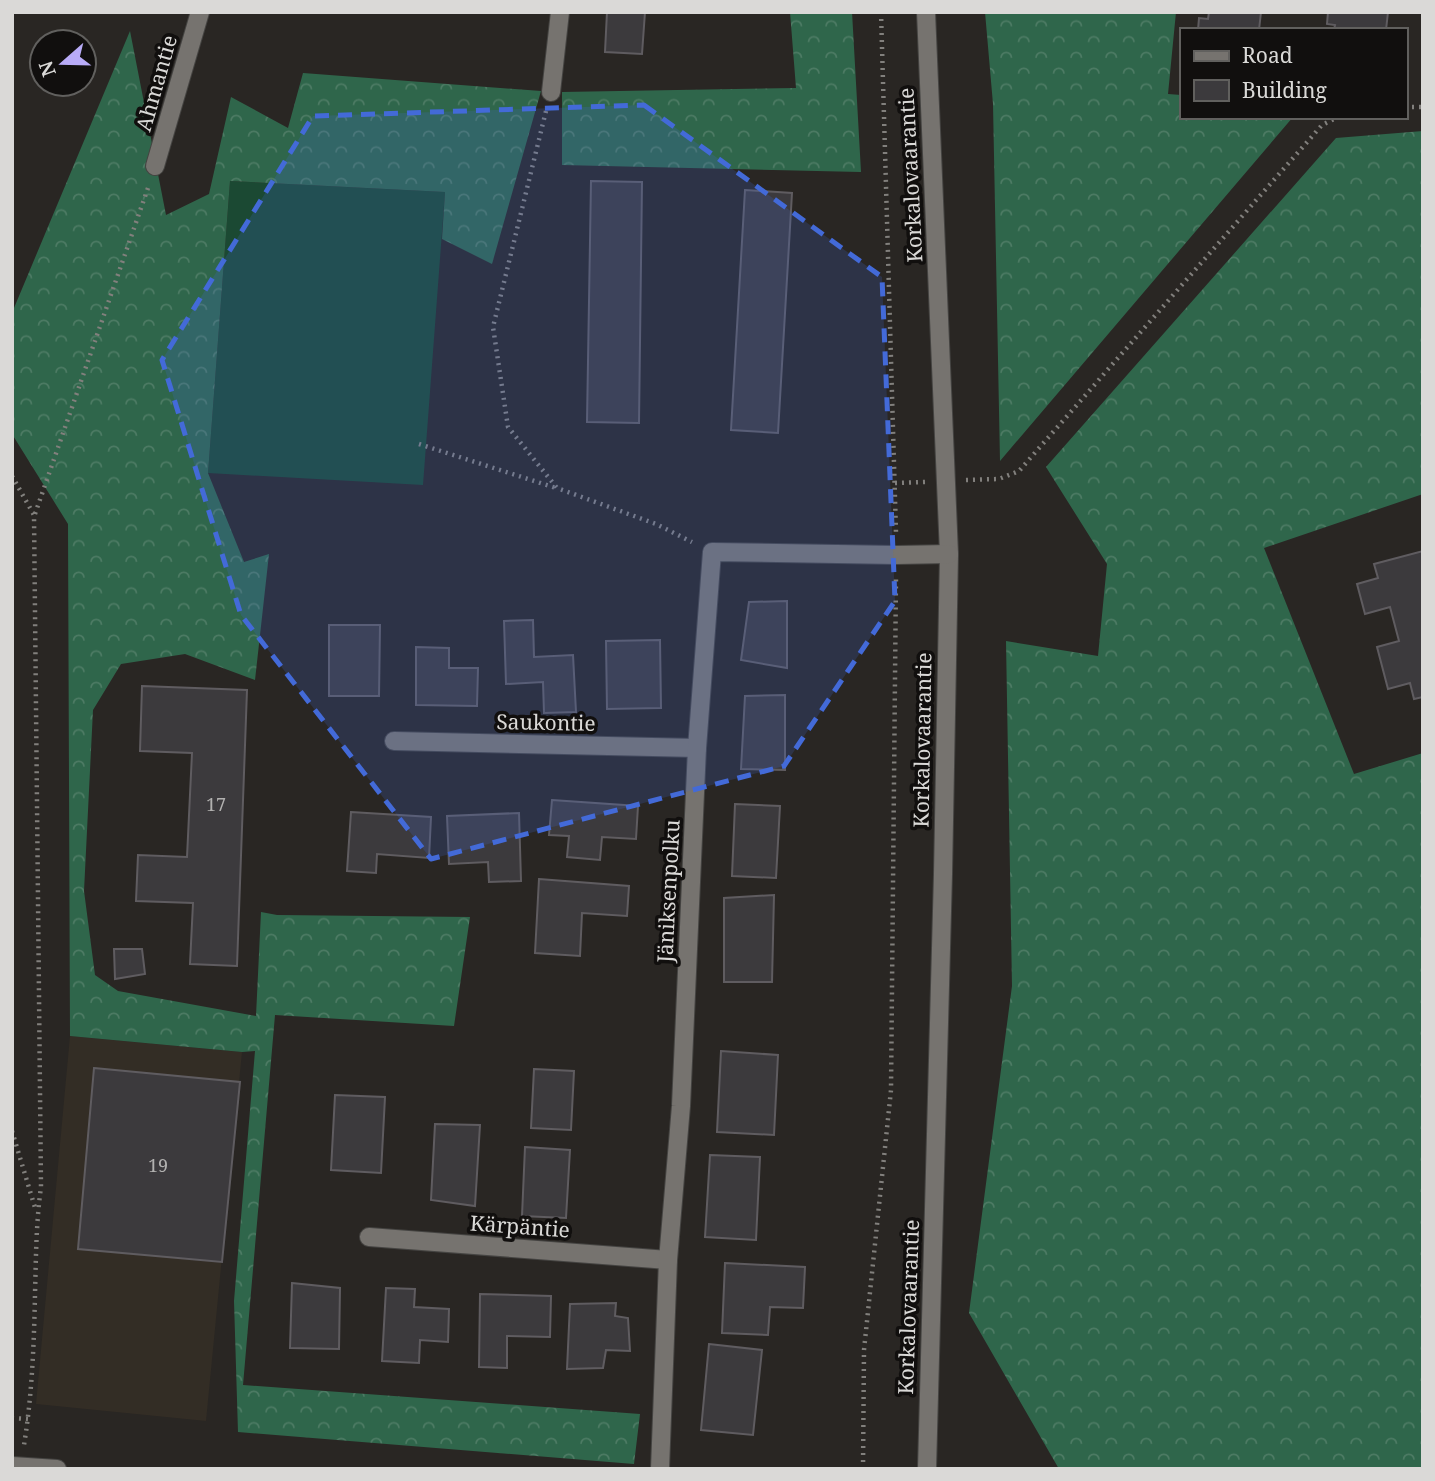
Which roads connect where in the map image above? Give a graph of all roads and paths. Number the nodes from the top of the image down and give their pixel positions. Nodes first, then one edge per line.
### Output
1 (200, 12) edge
2 (560, 12) edge
3 (881, 12) edge
4 (926, 12) edge
5 (551, 92) joint
6 (1334, 119) edge
7 (155, 166) joint
8 (419, 444) dead end
9 (12, 476) edge
10 (999, 479) dead end
11 (557, 488) junction
12 (34, 515) junction
13 (712, 552) junction
14 (948, 554) junction
15 (896, 555) junction
16 (394, 741) dead end
17 (697, 747) junction
18 (12, 1131) edge
19 (37, 1214) junction
20 (369, 1237) dead end
21 (668, 1260) junction
22 (12, 1418) edge
23 (28, 1419) junction
24 (16, 1466) edge
25 (57, 1469) edge
26 (660, 1469) edge
27 (863, 1469) edge
28 (927, 1469) edge

1 - 7 street, Ahmantie
2 - 5 street
3 - 15 path
4 - 14 street, Korkalovaarantie
5 - 11 path
6 - 10 path
7 - 12 path
8 - 11 path
9 - 12 path
11 - 13 path
12 - 19 path
13 - 15 street
13 - 17 street, Jäniksenpolku
14 - 15 street
14 - 28 street, Korkalovaarantie
15 - 27 path
16 - 17 street, Saukontie
17 - 21 street, Jäniksenpolku
18 - 19 path
19 - 23 path
20 - 21 street, Kärpäntie
21 - 26 street, Jäniksenpolku
22 - 23 path
23 - 24 path
24 - 25 street

